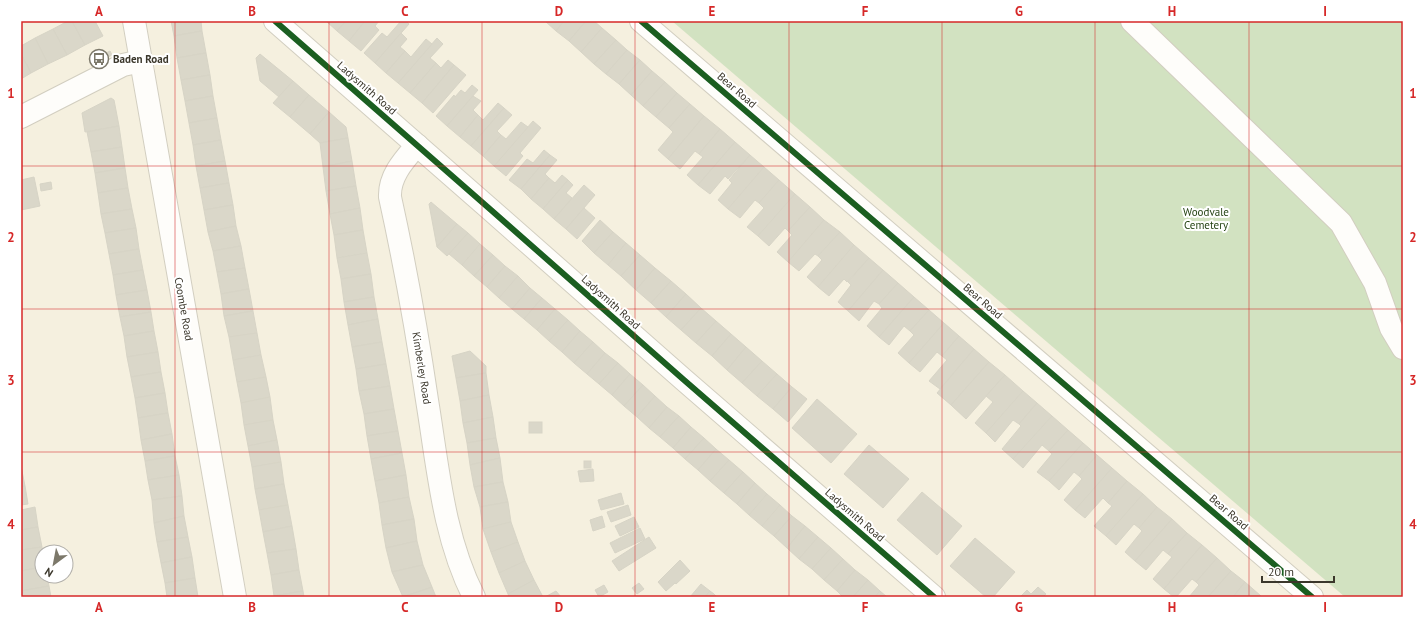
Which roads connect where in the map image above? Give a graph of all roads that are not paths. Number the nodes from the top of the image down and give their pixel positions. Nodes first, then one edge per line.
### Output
1 (134, 21) edge
2 (275, 21) edge
3 (641, 21) edge
4 (1132, 21) edge
5 (141, 61) junction
6 (21, 117) edge
7 (417, 145) junction
8 (1403, 348) edge
9 (235, 597) edge
10 (474, 597) edge
11 (934, 597) edge
12 (1312, 597) edge

1 - 5 street, Coombe Road
2 - 7 street, Ladysmith Road
3 - 12 street, Bear Road
4 - 8 street
5 - 6 street
5 - 9 street, Coombe Road
7 - 10 street, Kimberley Road
7 - 11 street, Ladysmith Road

